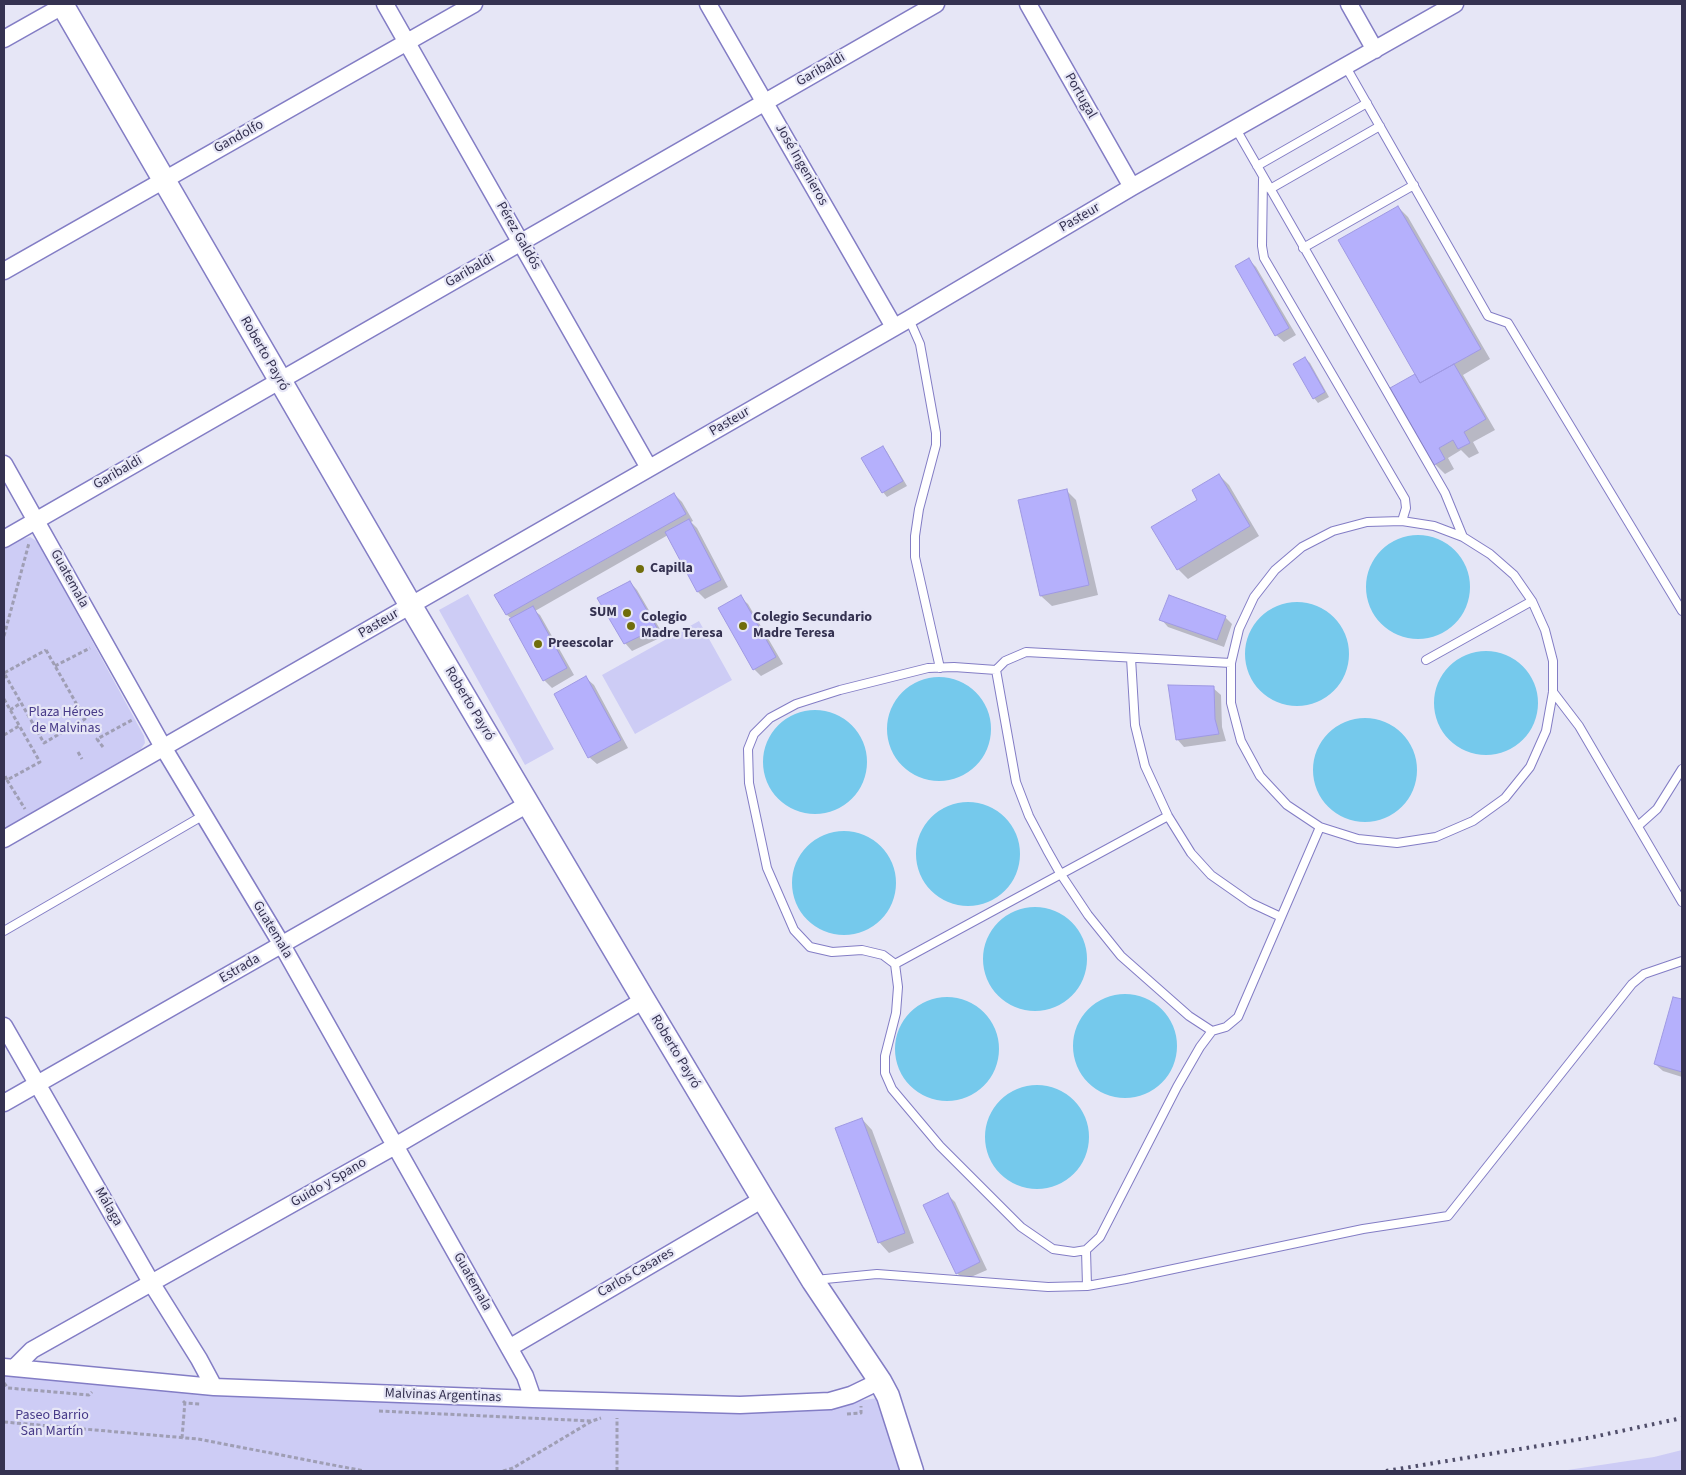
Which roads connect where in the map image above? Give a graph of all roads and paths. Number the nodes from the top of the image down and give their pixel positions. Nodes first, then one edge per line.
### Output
1 (63, 4) edge
2 (385, 4) edge
3 (474, 4) edge
4 (708, 4) edge
5 (936, 4) edge
6 (1028, 4) edge
7 (1349, 4) edge
8 (1455, 4) edge
9 (4, 39) edge
10 (407, 42) junction
11 (1375, 50) junction
12 (1346, 67) junction
13 (765, 102) junction
14 (1367, 103) junction
15 (1380, 126) junction
16 (1236, 129) junction
17 (1257, 166) junction
18 (1263, 178) junction
19 (163, 180) junction
20 (1414, 185) junction
21 (1132, 187) junction
22 (1270, 189) junction
23 (521, 241) junction
24 (1303, 248) junction
25 (4, 271) edge
26 (909, 319) junction
27 (894, 327) junction
28 (279, 380) junction
29 (4, 464) edge
30 (649, 468) junction
31 (36, 520) junction
32 (1402, 521) junction
33 (1463, 537) junction
34 (4, 539) edge
35 (1532, 601) junction
36 (411, 606) junction
37 (1682, 611) edge
38 (4, 636) edge
39 (103, 640) junction
40 (1131, 658) junction
41 (1426, 660) dead end
42 (1231, 663) junction
43 (55, 666) junction
44 (940, 668) junction
45 (996, 670) junction
46 (1553, 692) junction
47 (4, 699) edge
48 (21, 703) junction
49 (10, 710) junction
50 (144, 713) junction
51 (20, 726) junction
52 (4, 735) edge
53 (102, 747) dead end
54 (163, 747) junction
55 (78, 752) dead end
56 (82, 759) dead end
57 (1682, 769) edge
58 (4, 774) edge
59 (7, 780) junction
60 (528, 804) junction
61 (204, 815) junction
62 (1168, 816) junction
63 (33, 822) junction
64 (1320, 826) junction
65 (1638, 826) junction
66 (4, 839) edge
67 (1060, 873) junction
68 (1682, 902) edge
69 (1281, 917) junction
70 (4, 930) edge
71 (282, 945) junction
72 (1682, 961) edge
73 (895, 964) junction
74 (644, 1000) junction
75 (4, 1026) edge
76 (1212, 1031) junction
77 (37, 1084) junction
78 (4, 1103) edge
79 (395, 1146) junction
80 (763, 1199) junction
81 (1086, 1250) junction
82 (813, 1281) junction
83 (152, 1284) junction
84 (1087, 1286) junction
85 (509, 1348) junction
86 (9, 1367) edge
87 (187, 1384) junction
88 (214, 1387) junction
89 (884, 1388) junction
90 (860, 1392) junction
91 (533, 1399) junction
92 (842, 1414) dead end
93 (606, 1418) dead end
94 (612, 1418) dead end
95 (4, 1422) edge
96 (182, 1438) junction
97 (364, 1471) edge
98 (503, 1471) edge
99 (617, 1471) edge
100 (912, 1471) edge

1 - 9 street
1 - 19 street, Roberto Payró
2 - 10 street, Pérez Galdós
3 - 10 street, Gandolfo
4 - 13 street, José Ingenieros
5 - 13 street, Garibaldi
6 - 21 street, Portugal
7 - 11 street
8 - 11 street, Pasteur
10 - 19 street, Gandolfo
10 - 23 street, Pérez Galdós
11 - 12 street, Pasteur
12 - 14 lane
12 - 16 street, Pasteur
13 - 23 street, Garibaldi
13 - 27 street, José Ingenieros
14 - 15 lane
14 - 17 lane
15 - 20 lane
15 - 22 lane
16 - 17 lane
16 - 21 street, Pasteur
17 - 18 lane
18 - 22 lane
18 - 32 lane
19 - 25 street, Gandolfo
19 - 28 street, Roberto Payró
20 - 24 lane
20 - 37 lane
21 - 26 street, Pasteur
22 - 24 lane
23 - 28 street, Garibaldi
23 - 30 street, Pérez Galdós
24 - 33 lane
26 - 27 street, Pasteur
26 - 44 lane
27 - 30 street, Pasteur
28 - 31 street, Garibaldi
28 - 36 street, Roberto Payró
29 - 31 street, Guatemala
30 - 36 street, Pasteur
31 - 34 street, Garibaldi
31 - 38 path
31 - 39 street, Guatemala
32 - 33 lane
32 - 42 lane
33 - 35 lane
35 - 41 lane
35 - 46 lane
36 - 54 street, Pasteur
36 - 60 street, Roberto Payró
39 - 43 path
39 - 50 street, Guatemala
40 - 42 lane
40 - 45 lane
40 - 62 lane
42 - 64 lane
43 - 48 path
43 - 48 path
44 - 45 lane
44 - 73 lane
45 - 67 lane
46 - 64 lane
46 - 65 lane
47 - 49 path
48 - 49 path
49 - 51 path
50 - 53 path
50 - 54 street, Guatemala
51 - 52 path
51 - 59 path
54 - 61 street, Guatemala
54 - 63 street, Pasteur
55 - 56 path
57 - 65 lane
58 - 59 path
59 - 63 path
60 - 71 street, Estrada
60 - 74 street, Roberto Payró
61 - 70 lane
61 - 71 street, Guatemala
62 - 67 lane
62 - 69 lane
63 - 66 street, Pasteur
64 - 69 lane
65 - 68 lane
67 - 73 lane
67 - 76 lane
69 - 76 lane
71 - 77 street, Estrada
71 - 79 street, Guatemala
72 - 84 lane
73 - 81 lane
74 - 79 street, Guido y Spano
74 - 80 street, Roberto Payró
75 - 77 street, Málaga
76 - 81 lane
77 - 78 street, Estrada
77 - 83 street, Málaga
79 - 83 street, Guido y Spano
79 - 85 street, Guatemala
80 - 82 street, Roberto Payró
80 - 85 street, Carlos Casares
81 - 84 lane
82 - 84 lane
82 - 89 street, Roberto Payró
83 - 86 street, Guido y Spano
83 - 88 street, Málaga
85 - 91 street, Guatemala
86 - 87 street, Malvinas Argentinas
87 - 88 street, Malvinas Argentinas
87 - 96 path
88 - 91 street, Malvinas Argentinas
89 - 90 street, Malvinas Argentinas
89 - 100 street, Roberto Payró
90 - 91 street, Malvinas Argentinas
90 - 92 path
93 - 98 path
94 - 99 path
95 - 96 path
96 - 97 path

